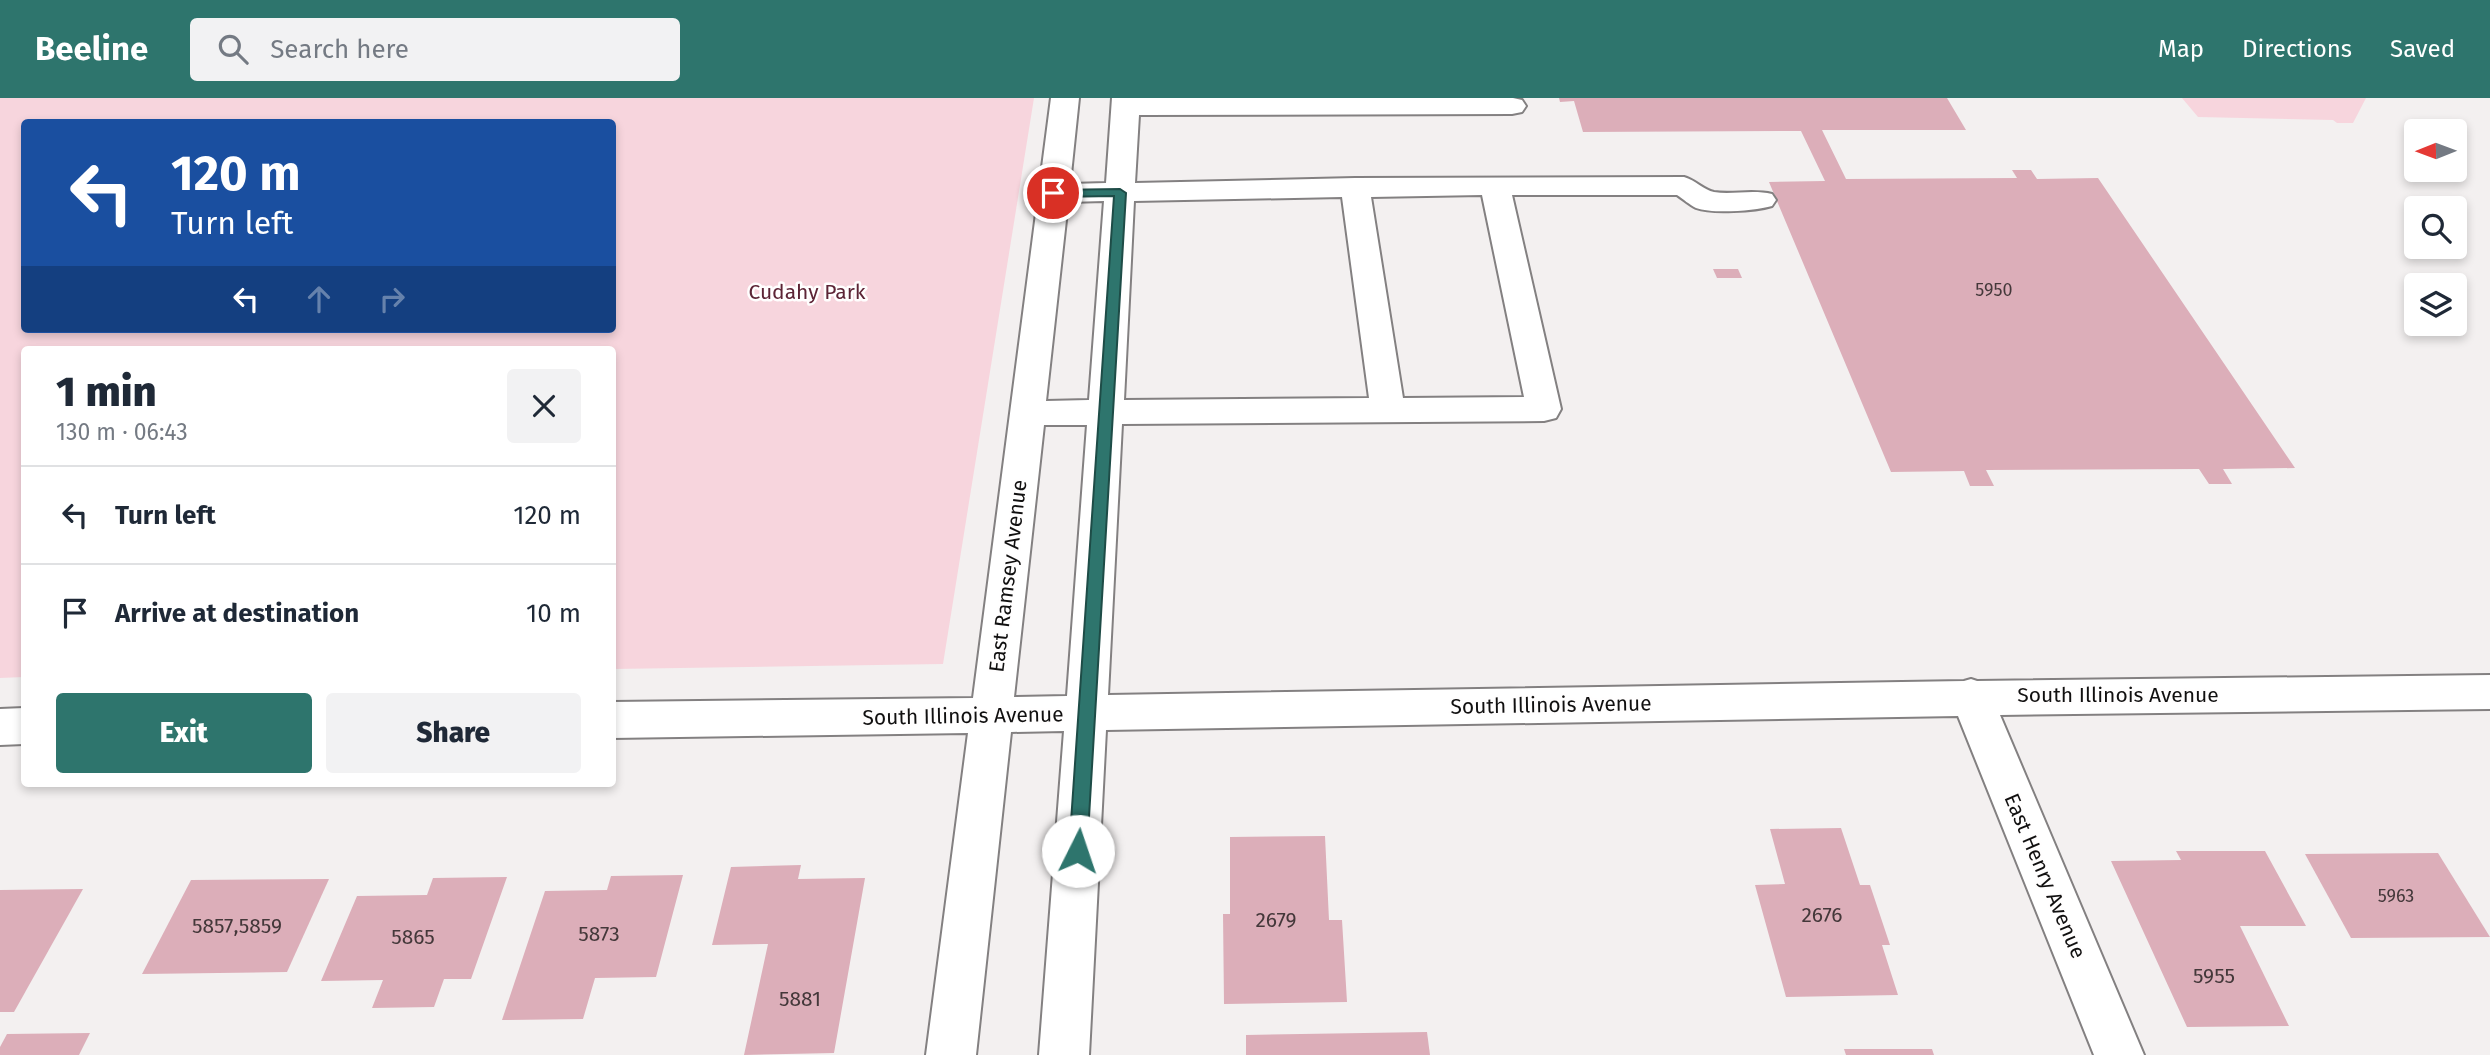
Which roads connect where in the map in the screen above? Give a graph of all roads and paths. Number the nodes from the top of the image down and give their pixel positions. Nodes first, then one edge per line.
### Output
1 (1065, 98) edge
2 (1126, 103) edge
3 (1512, 106) dead end
4 (1495, 186) junction
5 (1355, 187) junction
6 (1053, 193) junction
7 (1120, 193) junction
8 (1761, 200) dead end
9 (1388, 411) junction
10 (1027, 413) junction
11 (1106, 413) junction
12 (2490, 692) edge
13 (1970, 696) junction
14 (1087, 715) junction
15 (991, 716) junction
16 (616, 720) edge
17 (21, 726) edge
18 (0, 727) edge
19 (951, 1055) edge
20 (1064, 1055) edge
21 (2119, 1055) edge

1 - 6 street, East Ramsey Avenue
2 - 3 street
2 - 7 street
4 - 5 street
4 - 8 street
4 - 9 street
5 - 7 street
5 - 9 street
6 - 7 street
6 - 10 street, East Ramsey Avenue
7 - 11 street
9 - 11 street
10 - 11 street
10 - 15 street, East Ramsey Avenue
11 - 14 street
12 - 13 street, South Illinois Avenue
13 - 14 street, South Illinois Avenue
13 - 21 street, East Henry Avenue
14 - 15 street, South Illinois Avenue
14 - 20 street
15 - 16 street, South Illinois Avenue
15 - 19 street, East Ramsey Avenue
17 - 18 street

